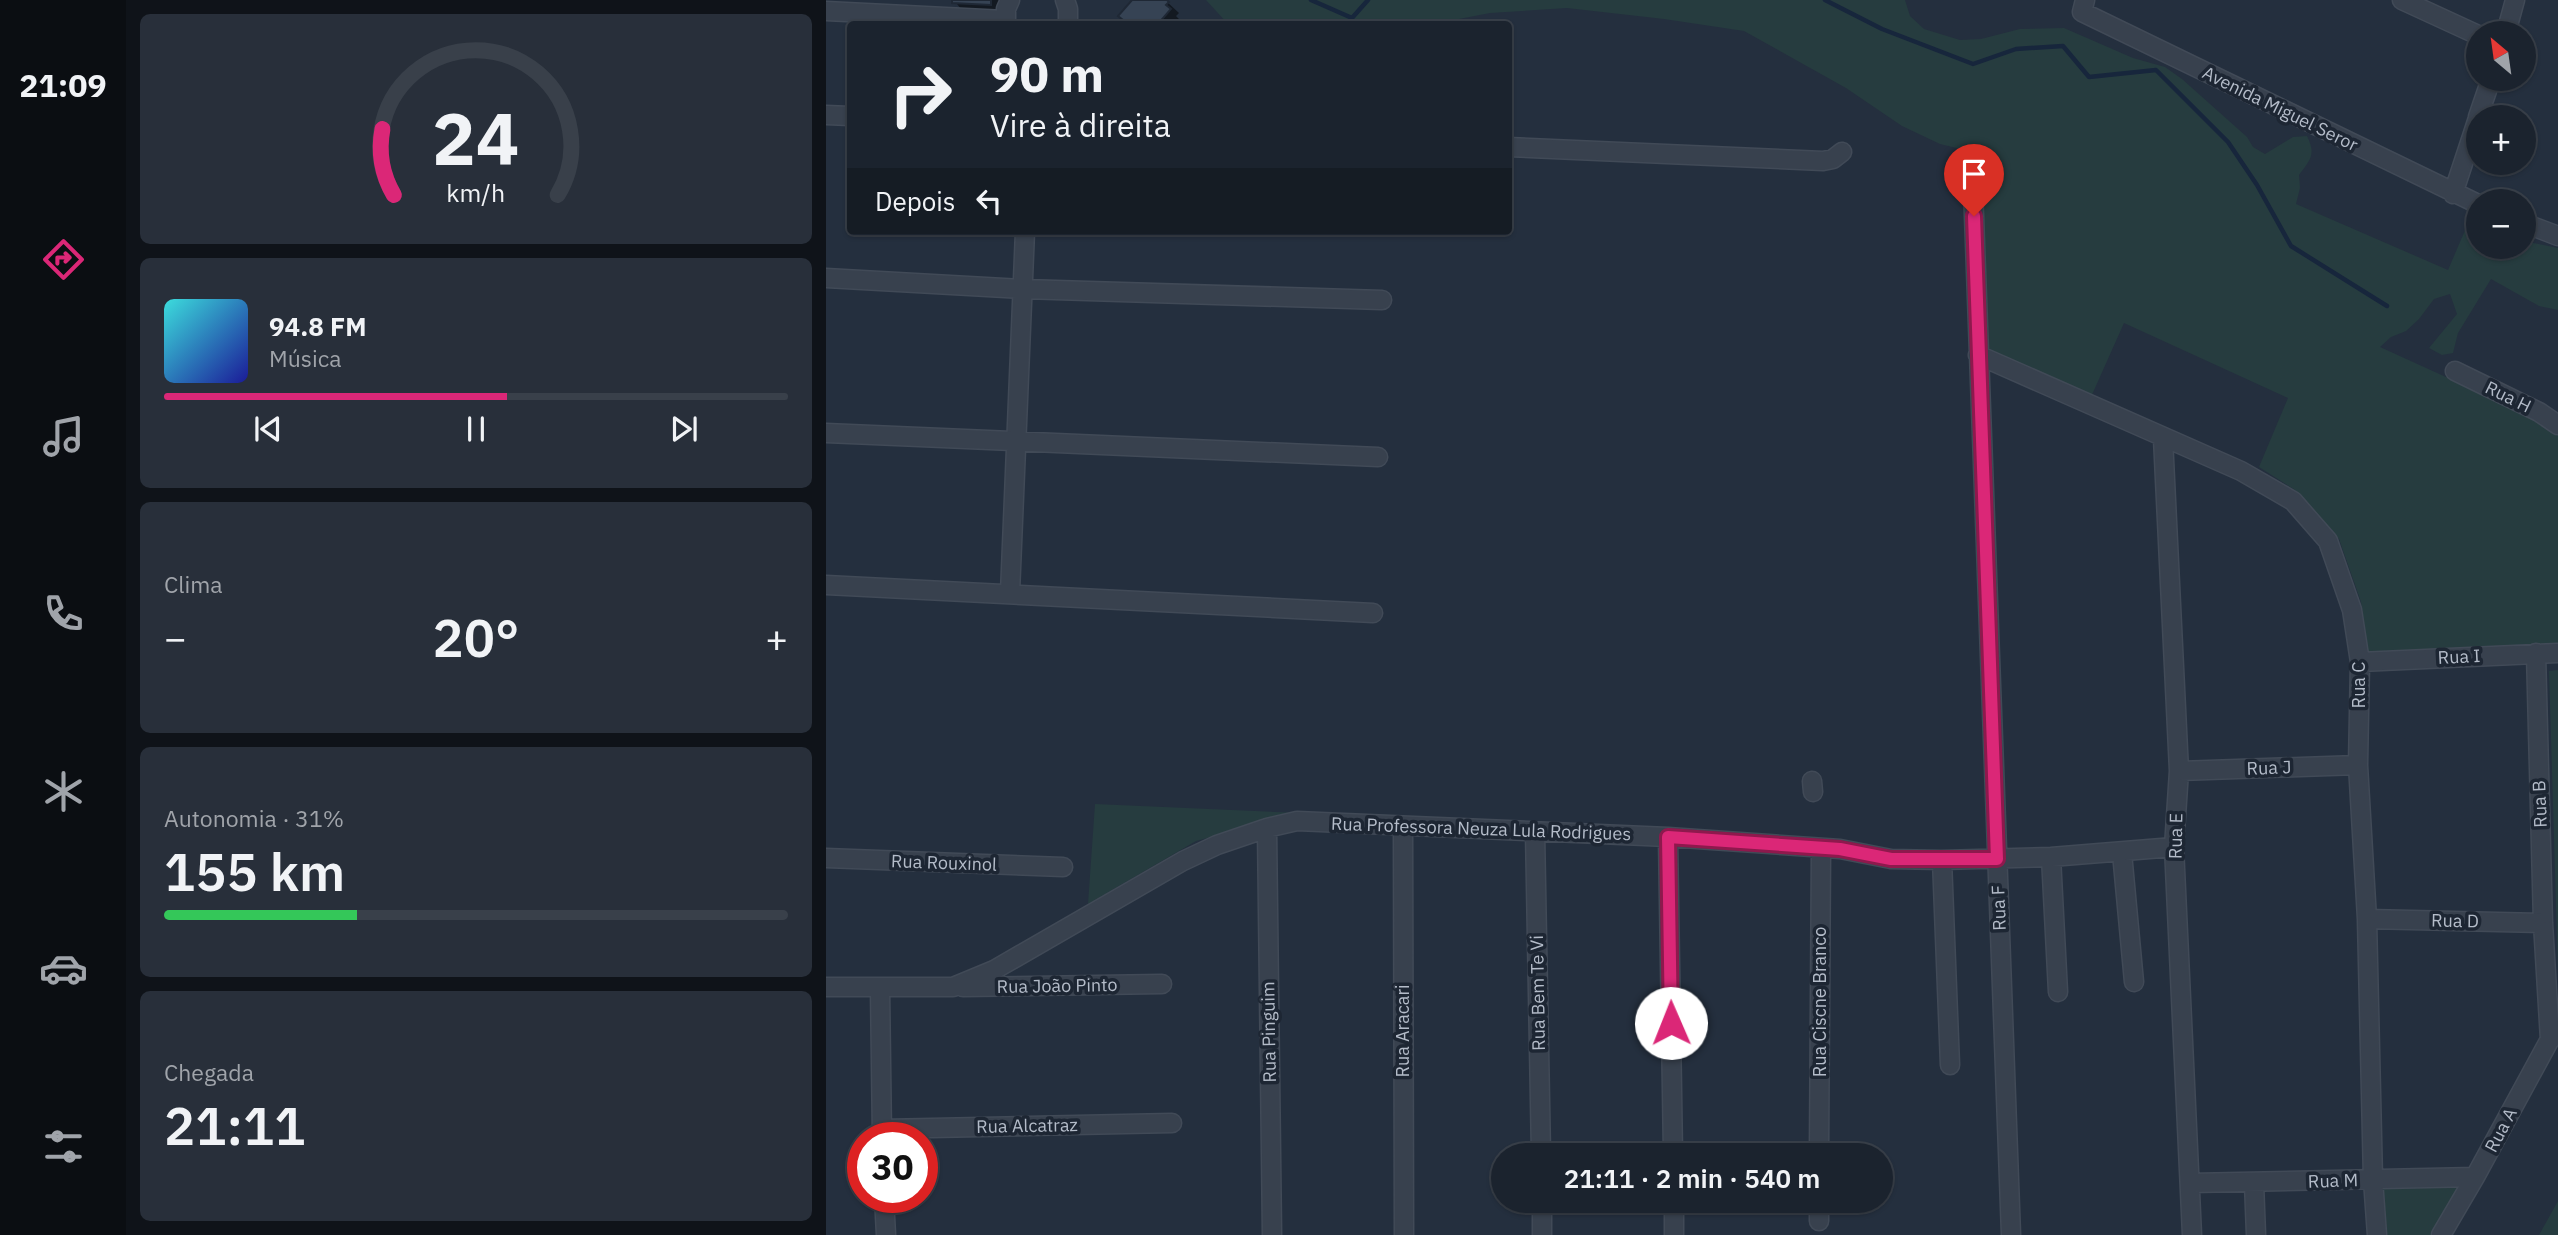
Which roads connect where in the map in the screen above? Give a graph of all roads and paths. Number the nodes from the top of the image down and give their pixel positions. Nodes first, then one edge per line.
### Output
1 (1065, 0) edge
2 (2402, 0) edge
3 (2515, 0) edge
4 (2083, 6) edge
5 (826, 11) edge
6 (1007, 11) edge
7 (1068, 21) edge
8 (2509, 21) edge
9 (2466, 29) edge
10 (826, 115) edge
11 (847, 117) edge
12 (1512, 147) edge
13 (1842, 152) dead end
14 (2466, 154) edge
15 (1972, 161) dead end
16 (2453, 194) junction
17 (2466, 199) edge
18 (2536, 228) edge
19 (1025, 235) edge
20 (2558, 236) edge
21 (826, 278) edge
22 (1023, 289) junction
23 (1382, 300) dead end
24 (1978, 355) junction
25 (2455, 372) dead end
26 (2558, 409) edge
27 (2539, 412) junction
28 (2558, 425) edge
29 (826, 433) edge
30 (2163, 438) junction
31 (1016, 442) junction
32 (1378, 457) dead end
33 (826, 585) edge
34 (1010, 593) junction
35 (1373, 613) dead end
36 (2536, 653) junction
37 (2558, 653) edge
38 (2360, 662) junction
39 (2358, 765) junction
40 (2179, 771) junction
41 (1403, 826) junction
42 (1267, 828) junction
43 (1535, 831) junction
44 (1668, 837) junction
45 (2174, 848) junction
46 (1821, 849) junction
47 (2122, 853) junction
48 (2051, 857) junction
49 (826, 858) edge
50 (1997, 859) junction
51 (1941, 860) junction
52 (1063, 867) dead end
53 (2367, 919) junction
54 (2543, 923) junction
55 (2134, 982) dead end
56 (1162, 984) dead end
57 (826, 987) edge
58 (953, 987) junction
59 (880, 988) junction
60 (2058, 992) dead end
61 (2554, 1032) edge
62 (1950, 1065) dead end
63 (882, 1122) edge
64 (1172, 1123) dead end
65 (938, 1131) edge
66 (1541, 1143) edge
67 (1673, 1143) edge
68 (1819, 1143) edge
69 (2476, 1177) junction
70 (2373, 1180) junction
71 (2190, 1183) junction
72 (2254, 1183) junction
73 (885, 1213) edge
74 (1542, 1213) edge
75 (1674, 1213) edge
76 (1819, 1213) edge
77 (1819, 1221) dead end
78 (886, 1235) edge
79 (1272, 1235) edge
80 (1404, 1235) edge
81 (1542, 1235) edge
82 (1674, 1235) edge
83 (2011, 1235) edge
84 (2192, 1235) edge
85 (2256, 1235) edge
86 (2377, 1235) edge
87 (2441, 1235) edge

1 - 7 street
2 - 9 street
3 - 8 street
4 - 16 street, Avenida Miguel Seror
5 - 6 street
10 - 11 street
12 - 13 street
14 - 16 street
15 - 24 street, Rua F
16 - 17 street, Avenida Miguel Seror
18 - 20 street
19 - 22 street
21 - 22 street
22 - 23 street
22 - 31 street
24 - 30 street, Rua C
24 - 50 street, Rua F
25 - 27 street, Rua H
26 - 27 street
27 - 28 street, Rua H
29 - 31 street
30 - 38 street, Rua C
30 - 40 street, Rua E
31 - 32 street
31 - 34 street
33 - 34 street
34 - 35 street
36 - 37 street, Rua I
36 - 38 street, Rua I
36 - 54 street, Rua B
38 - 39 street, Rua C
39 - 40 street, Rua J
39 - 53 street, Rua C
40 - 45 street, Rua E
41 - 42 street, Rua Professora Neuza Lula Rodrigues
41 - 43 street, Rua Professora Neuza Lula Rodrigues
41 - 80 street, Rua Aracari
42 - 58 street, Rua Professora Neuza Lula Rodrigues
42 - 79 street, Rua Pinguim
43 - 44 street, Rua Professora Neuza Lula Rodrigues
43 - 66 street, Rua Bem Te Vi
44 - 46 street, Rua Professora Neuza Lula Rodrigues
44 - 67 street
45 - 47 street, Rua Professora Neuza Lula Rodrigues
45 - 71 street, Rua E
46 - 51 street, Rua Professora Neuza Lula Rodrigues
46 - 68 street, Rua Ciscne Branco
47 - 48 street, Rua Professora Neuza Lula Rodrigues
47 - 55 street
48 - 50 street, Rua Professora Neuza Lula Rodrigues
48 - 60 street
49 - 52 street, Rua Rouxinol
50 - 51 street, Rua Professora Neuza Lula Rodrigues
50 - 83 street, Rua F
51 - 62 street
53 - 54 street, Rua D
53 - 70 street, Rua C
54 - 61 street, Rua B
56 - 58 street, Rua João Pinto
57 - 59 street, Rua Professora Neuza Lula Rodrigues
58 - 59 street, Rua Professora Neuza Lula Rodrigues
59 - 63 street
61 - 69 street, Rua A
64 - 65 street, Rua Alcatraz
69 - 70 street, Rua M
69 - 87 street, Rua A
70 - 72 street, Rua M
70 - 86 street, Rua C
71 - 72 street, Rua M
71 - 84 street, Rua E
72 - 85 street
73 - 78 street
74 - 81 street
75 - 82 street
76 - 77 street

